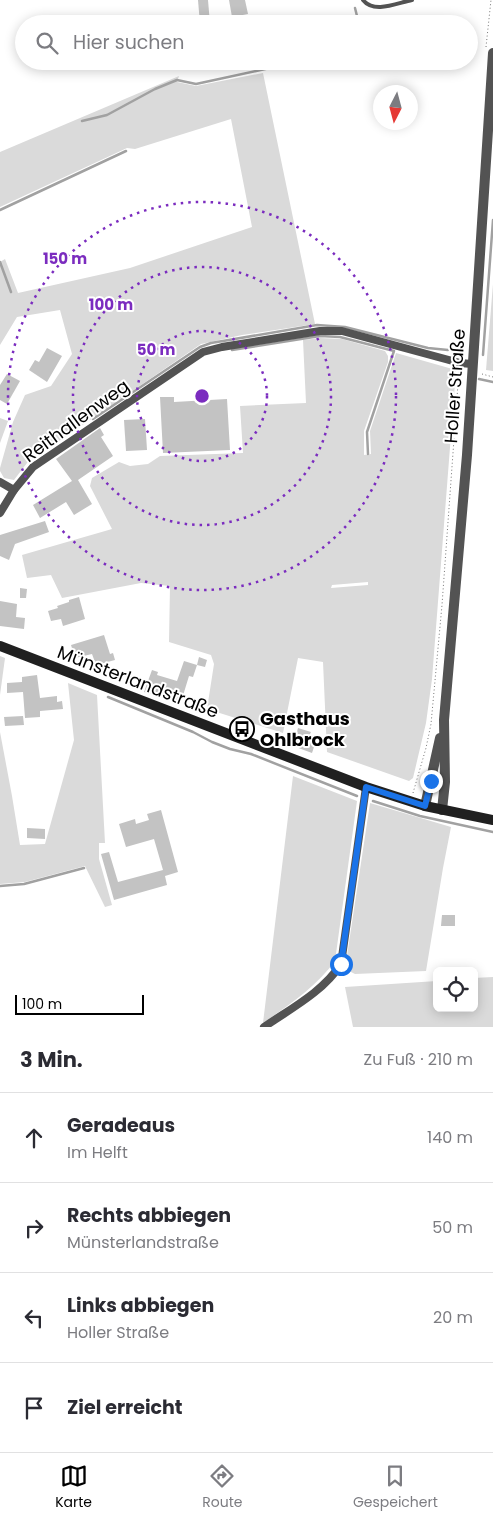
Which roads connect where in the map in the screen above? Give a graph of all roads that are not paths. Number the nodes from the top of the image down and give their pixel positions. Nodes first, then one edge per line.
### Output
1 (363, 0) edge
2 (412, 0) edge
3 (493, 53) edge
4 (472, 364) junction
5 (0, 482) edge
6 (14, 490) junction
7 (0, 513) edge
8 (0, 646) edge
9 (444, 720) junction
10 (366, 787) junction
11 (425, 806) junction
12 (442, 810) junction
13 (493, 820) edge
14 (264, 1027) edge

1 - 2 lane
3 - 4 street, Holler Straße
4 - 6 street, Reithallenweg
4 - 9 street, Holler Straße
5 - 6 street
6 - 7 street, Reithallenweg
8 - 10 main road, Münsterlandstraße
9 - 11 street, Holler Straße
9 - 12 street, Holler Straße
10 - 11 main road, Münsterlandstraße
10 - 14 street
11 - 12 main road, Münsterlandstraße
12 - 13 main road, Münsterlandstraße

